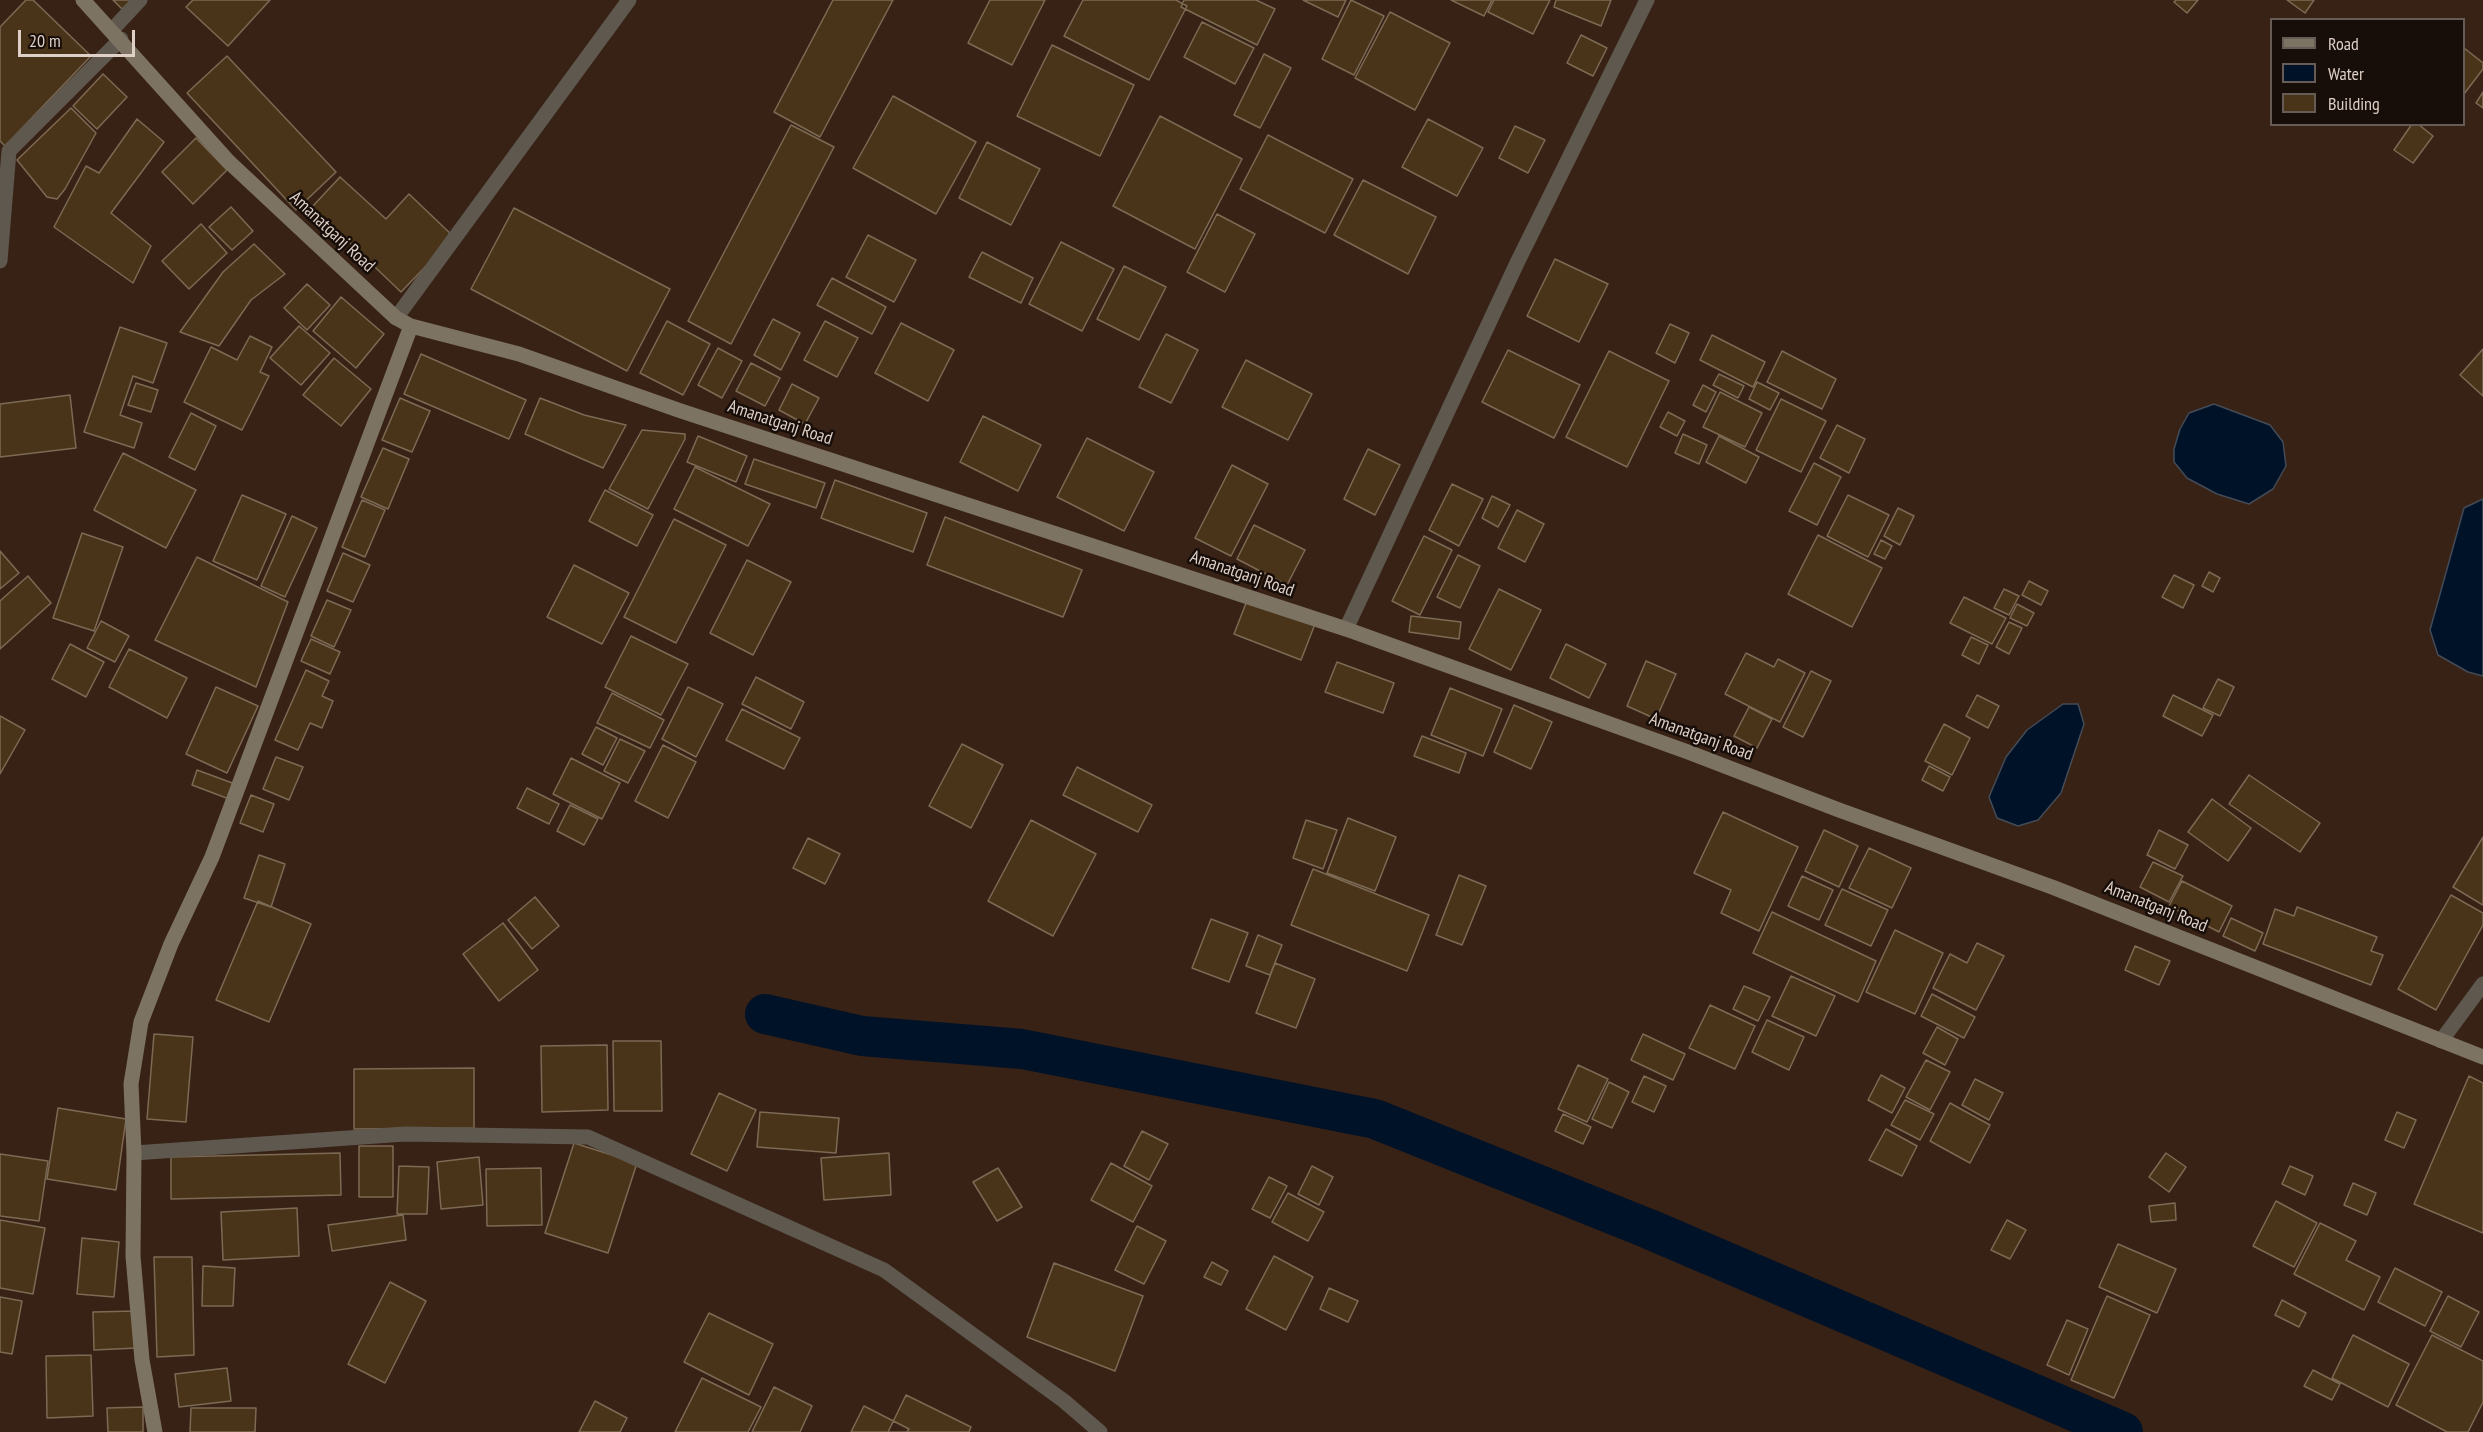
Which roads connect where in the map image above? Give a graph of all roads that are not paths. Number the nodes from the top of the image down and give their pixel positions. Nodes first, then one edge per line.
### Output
1 (83, 0) edge
2 (140, 0) edge
3 (629, 0) edge
4 (1647, 0) edge
5 (117, 34) junction
6 (0, 261) edge
7 (396, 318) junction
8 (411, 326) junction
9 (1346, 629) junction
10 (2483, 984) edge
11 (2441, 1041) junction
12 (2483, 1057) edge
13 (134, 1153) junction
14 (155, 1432) edge
15 (1100, 1432) edge

1 - 5 main road, Amanatganj Road
2 - 5 street
3 - 7 street
4 - 9 street
5 - 6 street
5 - 7 main road, Amanatganj Road
7 - 8 main road, Amanatganj Road
8 - 9 main road, Amanatganj Road
8 - 13 main road
9 - 11 main road, Amanatganj Road
10 - 11 street
11 - 12 main road, Amanatganj Road
13 - 14 main road
13 - 15 street

